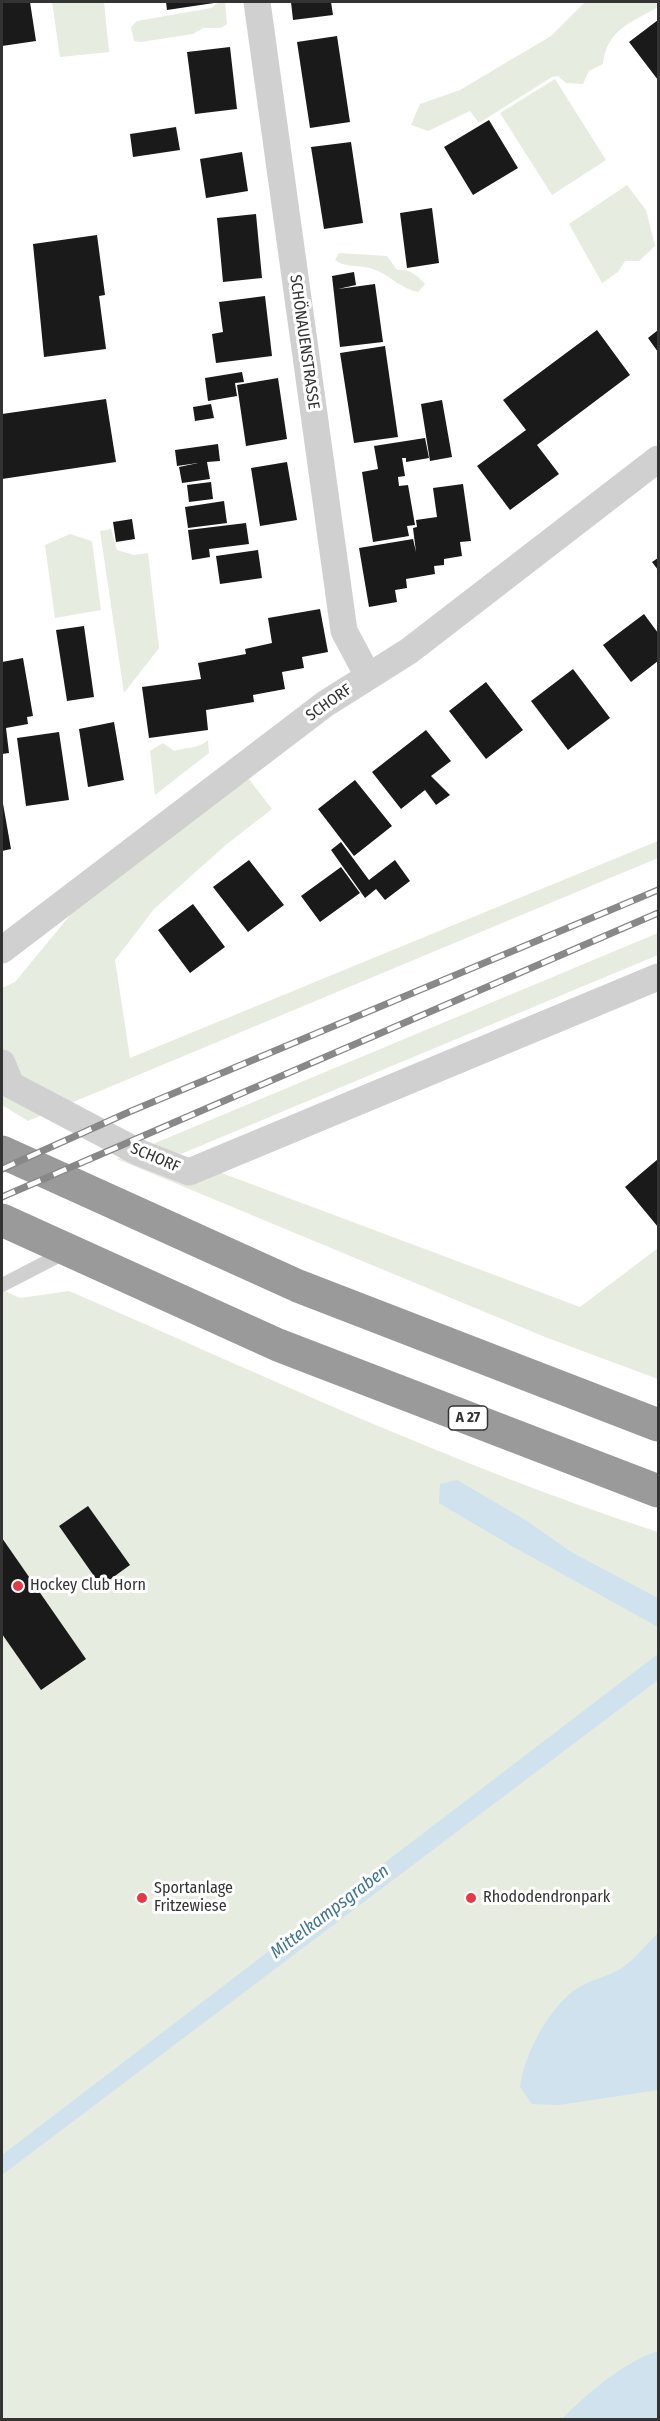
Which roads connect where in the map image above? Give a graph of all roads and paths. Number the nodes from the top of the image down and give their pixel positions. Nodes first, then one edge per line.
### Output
1 (257, 2) edge
2 (658, 459) edge
3 (368, 676) junction
4 (2, 950) edge
5 (658, 977) edge
6 (2, 1063) edge
7 (2, 1152) edge
8 (2, 1220) edge
9 (67, 1251) junction
10 (2, 1285) edge
11 (658, 1425) edge
12 (658, 1491) edge

1 - 3 street, SCHÖNAUENSTRASSE
2 - 3 street, SCHORF
3 - 4 street, SCHORF
5 - 6 street, SCHORF
7 - 11 highway
8 - 9 highway, A 27
9 - 10 lane
9 - 12 highway, A 27

